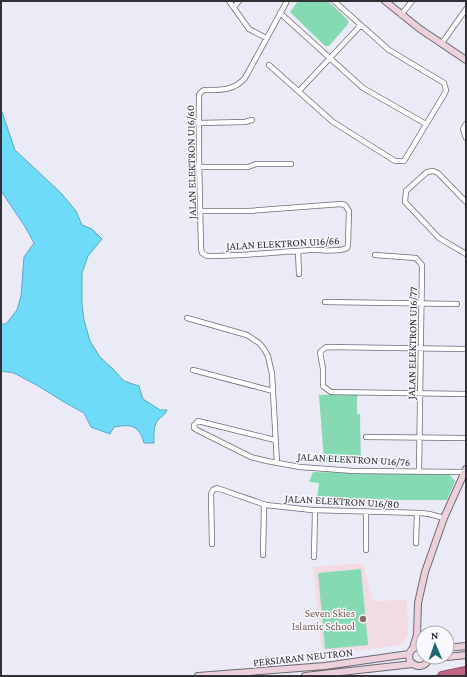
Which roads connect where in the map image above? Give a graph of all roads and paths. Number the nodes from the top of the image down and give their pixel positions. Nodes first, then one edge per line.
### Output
1 (229, 1) edge
2 (239, 1) edge
3 (287, 1) edge
4 (334, 1) edge
5 (385, 1) edge
6 (412, 1) edge
7 (234, 7) junction
8 (466, 9) edge
9 (280, 13) junction
10 (401, 15) junction
11 (361, 25) junction
12 (266, 38) junction
13 (442, 43) junction
14 (330, 58) junction
15 (466, 60) edge
16 (269, 65) dead end
17 (299, 92) junction
18 (252, 120) dead end
19 (198, 124) junction
20 (426, 124) junction
21 (466, 124) edge
22 (466, 138) edge
23 (291, 164) dead end
24 (198, 166) junction
25 (466, 202) edge
26 (200, 211) junction
27 (201, 248) joint
28 (298, 251) junction
29 (466, 254) edge
30 (375, 256) dead end
31 (299, 274) dead end
32 (325, 302) dead end
33 (421, 304) junction
34 (457, 304) dead end
35 (187, 318) dead end
36 (421, 348) junction
37 (466, 349) edge
38 (193, 370) dead end
39 (273, 391) junction
40 (420, 393) junction
41 (466, 394) edge
42 (366, 437) dead end
43 (419, 438) junction
44 (466, 438) edge
45 (275, 440) junction
46 (277, 463) junction
47 (465, 470) edge
48 (419, 472) junction
49 (264, 505) junction
50 (315, 510) junction
51 (366, 512) junction
52 (417, 513) junction
53 (444, 518) junction
54 (212, 544) dead end
55 (416, 544) dead end
56 (366, 550) dead end
57 (263, 555) dead end
58 (314, 557) dead end
59 (417, 625) edge
60 (415, 642) edge
61 (466, 646) edge
62 (455, 647) edge
63 (413, 648) joint
64 (409, 654) junction
65 (466, 655) edge
66 (455, 656) edge
67 (412, 664) junction
68 (424, 665) edge
69 (462, 672) edge
70 (198, 676) edge
71 (305, 676) edge
72 (442, 676) edge

1 - 7 street
2 - 7 street
3 - 9 street, JALAN ELEKTRON U16/60
4 - 11 street
5 - 10 street
6 - 10 street
7 - 12 street
8 - 13 street
9 - 12 street, JALAN ELEKTRON U16/60
9 - 14 street
10 - 13 street
11 - 14 street
11 - 20 street
12 - 19 street, JALAN ELEKTRON U16/60
13 - 15 street
14 - 17 street
14 - 20 street
16 - 17 street
17 - 20 street
18 - 19 street
19 - 24 street, JALAN ELEKTRON U16/60
21 - 22 street
23 - 24 street
24 - 26 street, JALAN ELEKTRON U16/60
25 - 29 street
26 - 27 street, JALAN ELEKTRON U16/60
26 - 28 street, JALAN ELEKTRON U16/66
27 - 28 street, JALAN ELEKTRON U16/66
28 - 31 street
30 - 33 street, JALAN ELEKTRON U16/77
32 - 33 street
33 - 34 street
33 - 36 street, JALAN ELEKTRON U16/77
35 - 39 street
36 - 37 street
36 - 40 street, JALAN ELEKTRON U16/77
36 - 40 street
38 - 39 street
39 - 45 street
40 - 41 street
40 - 43 street, JALAN ELEKTRON U16/77
42 - 43 street
43 - 44 street
43 - 48 street, JALAN ELEKTRON U16/77
45 - 46 street
45 - 46 street, JALAN ELEKTRON U16/76
46 - 48 street, JALAN ELEKTRON U16/76
47 - 48 street, JALAN ELEKTRON U16/76
47 - 53 street
49 - 50 street, JALAN ELEKTRON U16/80
49 - 54 street, JALAN ELEKTRON U16/80
49 - 57 street
50 - 51 street, JALAN ELEKTRON U16/80
50 - 58 street
51 - 52 street, JALAN ELEKTRON U16/80
51 - 56 street
52 - 53 street, JALAN ELEKTRON U16/80
52 - 55 street
53 - 59 street
60 - 63 street
61 - 62 street
63 - 64 street
64 - 67 street
64 - 70 street, PERSIARAN NEUTRON
65 - 66 street
67 - 68 street, PERSIARAN NEUTRON
67 - 71 street, PERSIARAN NEUTRON
69 - 72 highway

